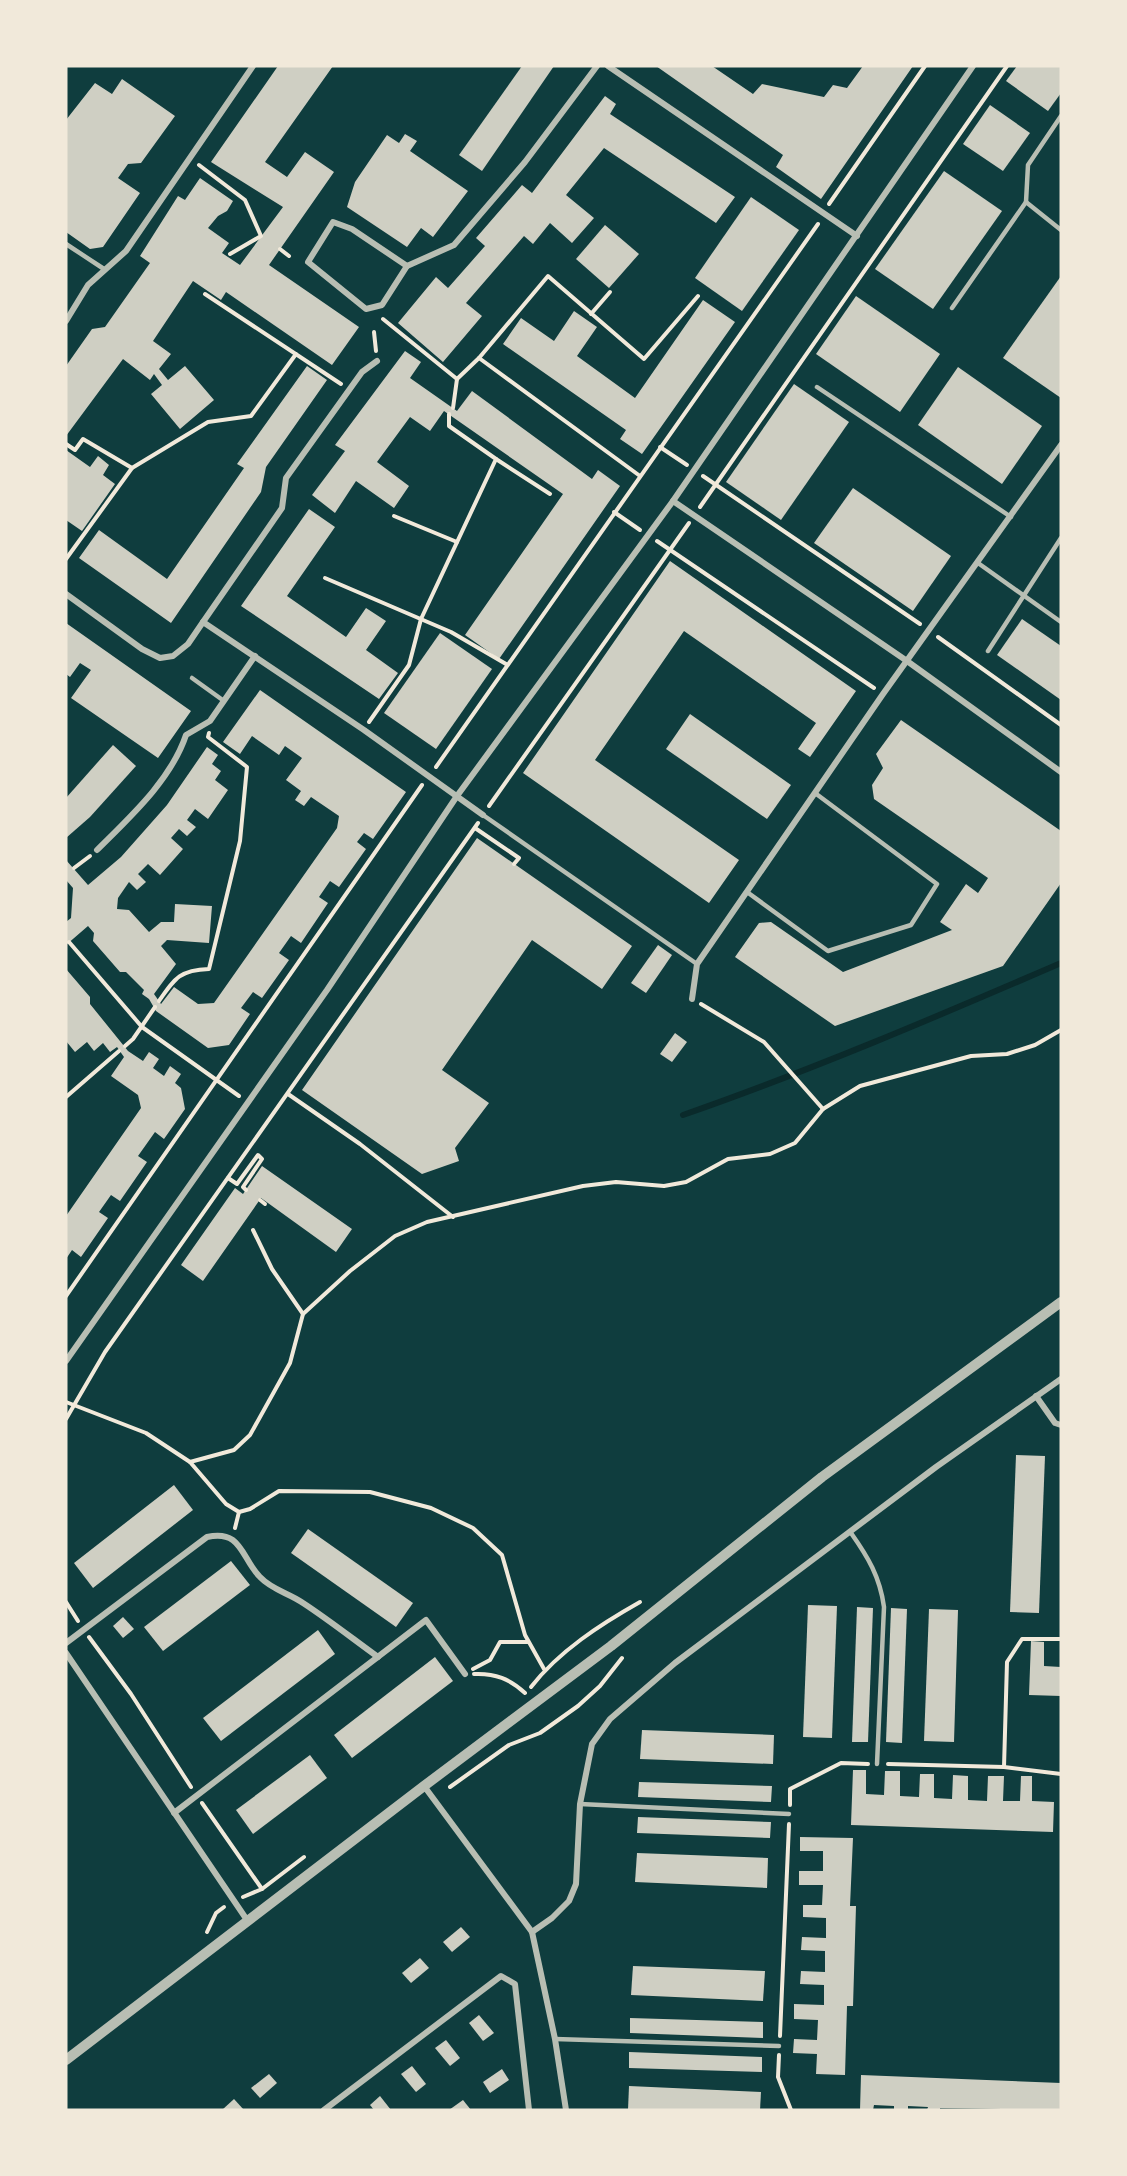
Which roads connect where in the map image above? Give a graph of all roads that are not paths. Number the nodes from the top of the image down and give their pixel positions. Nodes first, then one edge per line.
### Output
1 (253, 66) edge
2 (597, 66) edge
3 (608, 66) edge
4 (974, 66) edge
5 (1061, 116) edge
6 (1026, 202) junction
7 (1061, 230) edge
8 (857, 236) junction
9 (66, 244) edge
10 (407, 266) junction
11 (104, 269) junction
12 (66, 306) edge
13 (952, 308) dead end
14 (72, 311) junction
15 (66, 321) edge
16 (377, 361) road end
17 (817, 387) dead end
18 (1061, 445) edge
19 (673, 501) junction
20 (1011, 517) junction
21 (1061, 538) edge
22 (978, 563) junction
23 (66, 594) edge
24 (1022, 596) junction
25 (203, 622) junction
26 (1061, 622) edge
27 (988, 651) dead end
28 (255, 656) junction
29 (907, 661) junction
30 (192, 678) dead end
31 (224, 701) junction
32 (1061, 772) edge
33 (815, 793) junction
34 (457, 796) junction
35 (483, 815) joint
36 (97, 850) road end
37 (747, 892) junction
38 (697, 964) junction
39 (692, 999) road end
40 (1061, 1302) edge
41 (66, 1361) edge
42 (1061, 1379) edge
43 (1036, 1396) junction
44 (1061, 1425) edge
45 (851, 1533) junction
46 (66, 1643) edge
47 (66, 1653) edge
48 (378, 1657) junction
49 (465, 1674) road end
50 (877, 1764) road end
51 (423, 1786) junction
52 (580, 1804) junction
53 (174, 1813) junction
54 (789, 1814) road end
55 (247, 1920) junction
56 (532, 1932) junction
57 (555, 2038) junction
58 (779, 2046) road end
59 (66, 2060) edge
60 (324, 2110) edge
61 (530, 2110) edge
62 (566, 2110) edge

1 - 11 street
2 - 10 street
3 - 8 street
4 - 8 street
5 - 6 lane
6 - 7 lane
6 - 13 lane
8 - 19 street
9 - 11 lane
10 - 10 street
11 - 14 street
12 - 14 lane
14 - 15 street
16 - 25 street
17 - 20 lane
18 - 20 street
19 - 29 street
19 - 34 street
20 - 22 street
21 - 24 lane
22 - 24 lane
22 - 29 street
23 - 25 street
24 - 26 lane
24 - 27 lane
25 - 28 street
28 - 31 street
28 - 34 street
29 - 32 street
29 - 33 street
30 - 31 lane
31 - 36 street
33 - 37 street
33 - 37 lane
34 - 35 street
34 - 41 street
35 - 38 lane
37 - 38 street
38 - 39 street
40 - 51 street
42 - 43 street
43 - 44 street
43 - 45 street
45 - 50 lane
45 - 52 street
46 - 48 street
47 - 53 street
48 - 49 street
48 - 53 street
51 - 55 street
51 - 56 street
52 - 54 lane
52 - 56 street
53 - 55 street
55 - 59 street
56 - 57 street
57 - 58 lane
57 - 62 street
60 - 61 street

